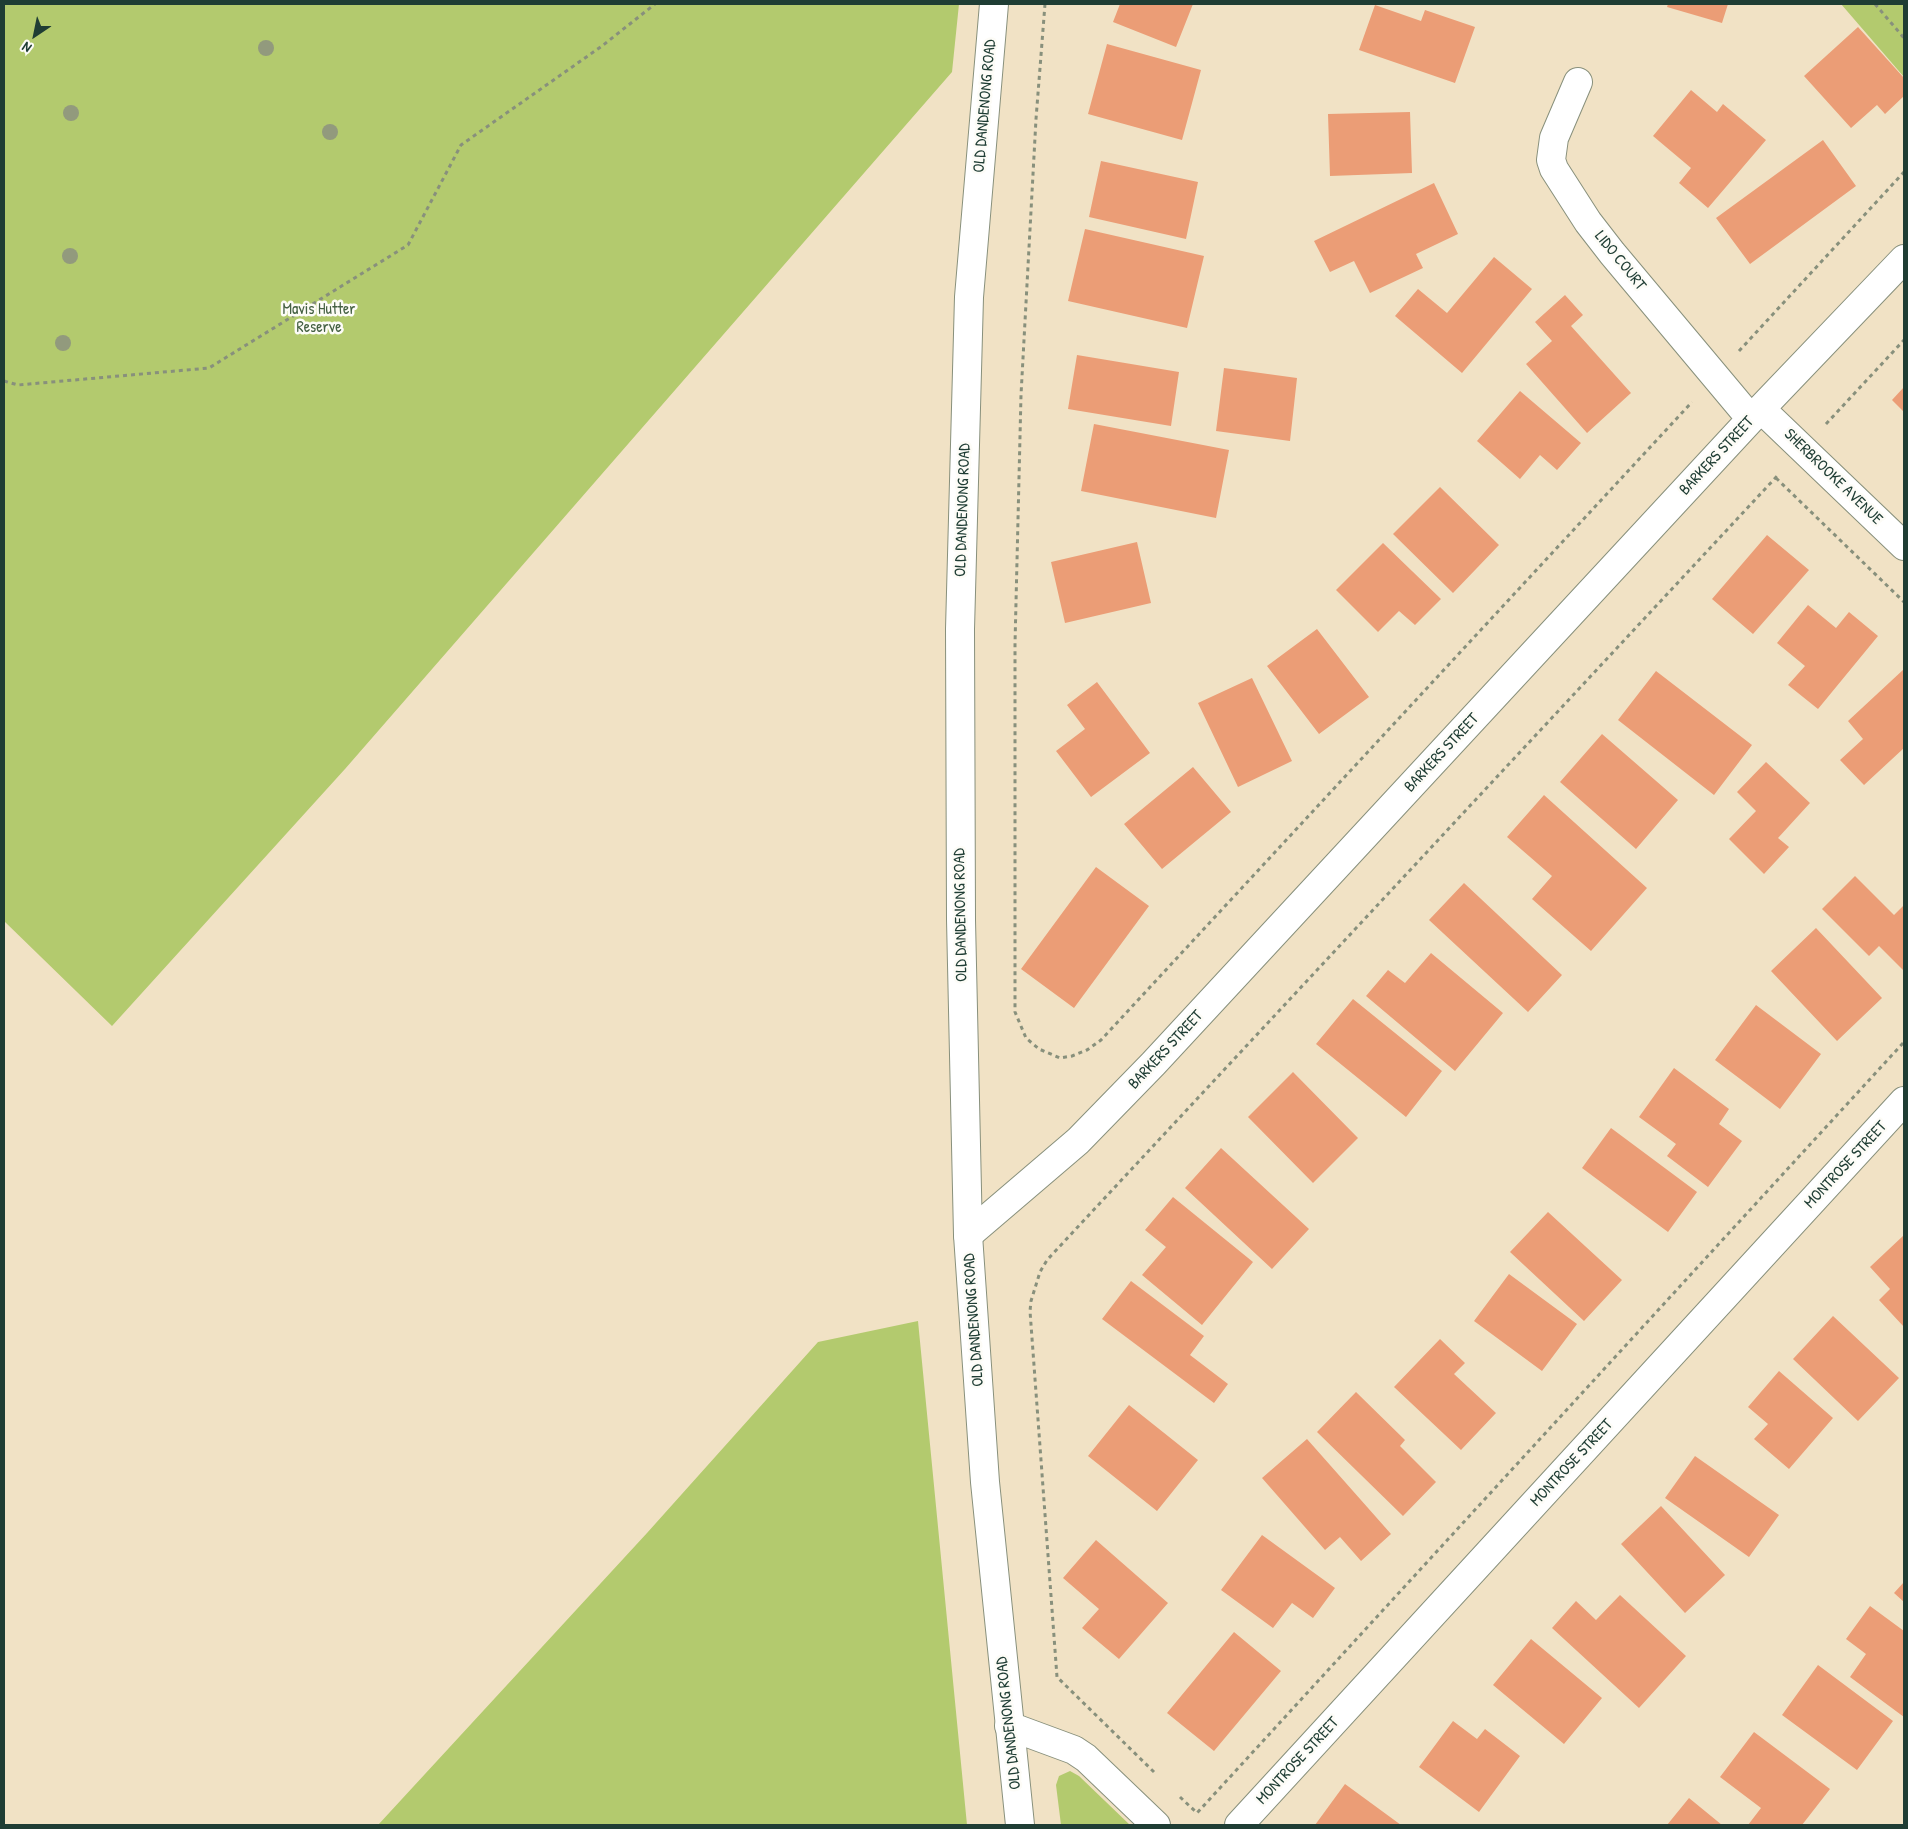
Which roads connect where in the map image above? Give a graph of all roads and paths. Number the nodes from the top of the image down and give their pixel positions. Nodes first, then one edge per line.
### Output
1 (655, 4) edge
2 (994, 4) edge
3 (1045, 4) edge
4 (1875, 4) edge
5 (1904, 38) edge
6 (1578, 82) dead end
7 (1904, 172) edge
8 (1904, 259) edge
9 (1904, 340) edge
10 (1715, 377) junction
11 (4, 381) edge
12 (1756, 414) junction
13 (1803, 448) junction
14 (1776, 478) junction
15 (1904, 546) edge
16 (1904, 602) edge
17 (1904, 1042) edge
18 (1904, 1101) edge
19 (968, 1235) junction
20 (1009, 1726) junction
21 (1155, 1772) dead end
22 (1176, 1792) dead end
23 (1020, 1825) edge
24 (1156, 1825) edge
25 (1239, 1825) edge

1 - 11 path
2 - 19 street, OLD DANDENONG ROAD
3 - 10 path
4 - 5 path
6 - 10 street, LIDO COURT
7 - 10 path
8 - 12 street, BARKERS STREET
9 - 13 path
10 - 12 street, LIDO COURT
12 - 13 street, SHERBROOKE AVENUE
12 - 19 street, BARKERS STREET
13 - 14 path
13 - 15 street, SHERBROOKE AVENUE
14 - 16 path
14 - 21 path
17 - 22 path
18 - 25 street, MONTROSE STREET
19 - 20 street, OLD DANDENONG ROAD
20 - 23 street, OLD DANDENONG ROAD
20 - 24 street

